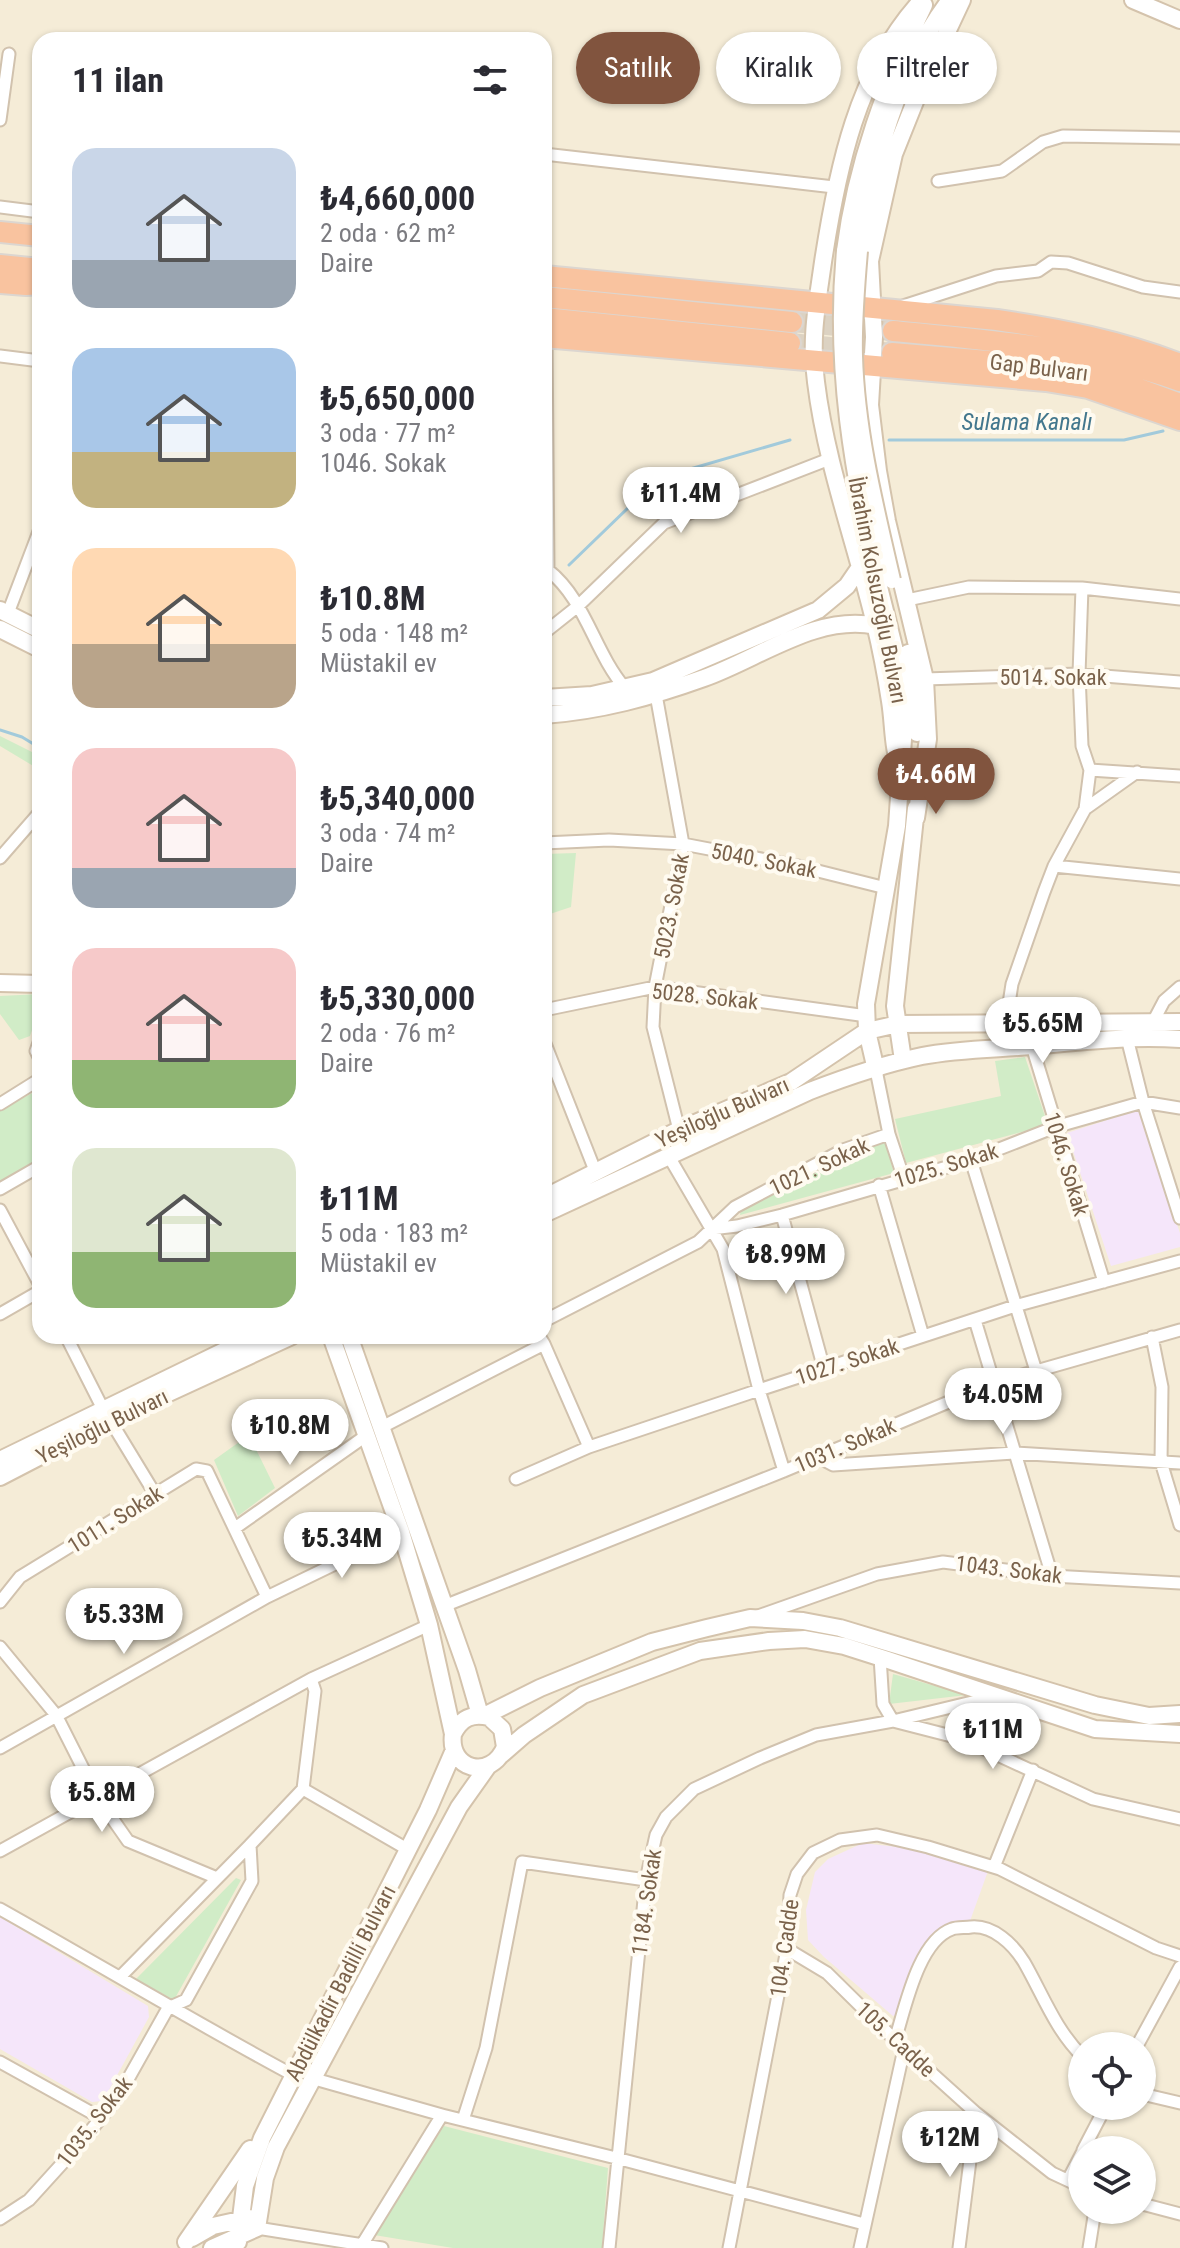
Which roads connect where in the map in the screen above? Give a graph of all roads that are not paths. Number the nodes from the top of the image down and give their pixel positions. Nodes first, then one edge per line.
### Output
1 (924, 0) edge
2 (950, 0) edge
3 (962, 0) edge
4 (1133, 0) edge
5 (1180, 20) edge
6 (9, 54) dead end
7 (0, 120) edge
8 (1180, 138) edge
9 (552, 155) edge
10 (938, 181) dead end
11 (834, 187) junction
12 (0, 207) edge
13 (32, 211) edge
14 (0, 232) edge
15 (32, 235) edge
16 (852, 251) junction
17 (32, 271) edge
18 (2, 277) edge
19 (552, 277) edge
20 (32, 285) edge
21 (1180, 292) edge
22 (552, 298) edge
23 (818, 301) junction
24 (872, 307) junction
25 (893, 320) junction
26 (792, 322) tunnel mouth
27 (552, 331) edge
28 (552, 332) edge
29 (790, 343) tunnel mouth
30 (892, 353) tunnel mouth
31 (0, 356) edge
32 (32, 360) edge
33 (814, 362) junction
34 (1180, 364) edge
35 (871, 366) junction
36 (1180, 381) edge
37 (1180, 404) edge
38 (1180, 420) edge
39 (832, 458) junction
40 (32, 547) edge
41 (860, 567) junction
42 (552, 575) edge
43 (886, 584) junction
44 (1082, 588) junction
45 (1180, 599) edge
46 (907, 600) junction
47 (578, 606) junction
48 (4, 611) edge
49 (32, 626) edge
50 (876, 626) junction
51 (552, 627) edge
52 (0, 629) edge
53 (32, 645) edge
54 (1079, 674) junction
55 (925, 679) junction
56 (1180, 682) edge
57 (625, 688) junction
58 (655, 688) junction
59 (552, 698) edge
60 (552, 714) edge
61 (1090, 770) junction
62 (902, 772) junction
63 (1137, 772) junction
64 (1180, 776) edge
65 (1085, 809) junction
66 (916, 818) junction
67 (32, 821) edge
68 (552, 843) edge
69 (683, 844) junction
70 (0, 858) edge
71 (1054, 866) junction
72 (1180, 879) edge
73 (886, 888) junction
74 (0, 983) edge
75 (32, 984) edge
76 (655, 987) junction
77 (1180, 987) edge
78 (552, 1008) edge
79 (1154, 1020) junction
80 (1180, 1022) edge
81 (1006, 1023) junction
82 (867, 1024) junction
83 (898, 1024) junction
84 (1127, 1038) junction
85 (1180, 1039) edge
86 (1032, 1046) junction
87 (903, 1060) junction
88 (552, 1061) edge
89 (876, 1070) junction
90 (32, 1084) edge
91 (1143, 1102) junction
92 (0, 1104) edge
93 (1180, 1108) edge
94 (1055, 1127) junction
95 (679, 1130) junction
96 (889, 1134) junction
97 (668, 1155) junction
98 (971, 1160) junction
99 (32, 1171) edge
100 (596, 1173) junction
101 (904, 1179) junction
102 (879, 1185) junction
103 (0, 1189) edge
104 (552, 1194) edge
105 (0, 1210) edge
106 (552, 1210) edge
107 (782, 1215) junction
108 (1180, 1218) edge
109 (711, 1229) junction
110 (1180, 1261) edge
111 (32, 1272) edge
112 (1104, 1282) junction
113 (32, 1293) edge
114 (1015, 1306) junction
115 (0, 1314) edge
116 (552, 1317) edge
117 (975, 1320) junction
118 (1180, 1330) edge
119 (923, 1336) junction
120 (1152, 1337) junction
121 (70, 1344) edge
122 (240, 1344) edge
123 (273, 1344) edge
124 (335, 1344) edge
125 (351, 1344) edge
126 (535, 1344) edge
127 (544, 1344) edge
128 (824, 1369) junction
129 (1036, 1371) junction
130 (994, 1383) junction
131 (759, 1390) junction
132 (107, 1414) junction
133 (373, 1431) junction
134 (589, 1447) junction
135 (1014, 1453) junction
136 (818, 1457) junction
137 (0, 1460) edge
138 (1161, 1462) junction
139 (1180, 1463) edge
140 (784, 1471) junction
141 (0, 1477) edge
142 (516, 1479) dead end
143 (155, 1494) junction
144 (1180, 1525) edge
145 (235, 1528) junction
146 (401, 1532) junction
147 (1052, 1576) junction
148 (1180, 1583) edge
149 (267, 1597) junction
150 (0, 1602) edge
151 (444, 1606) junction
152 (750, 1618) junction
153 (429, 1625) junction
154 (0, 1647) edge
155 (880, 1657) junction
156 (311, 1679) junction
157 (994, 1697) junction
158 (1180, 1714) edge
159 (56, 1715) junction
160 (482, 1715) junction
161 (893, 1721) junction
162 (1180, 1734) edge
163 (454, 1742) junction
164 (0, 1748) edge
165 (495, 1761) junction
166 (1033, 1770) junction
167 (303, 1789) junction
168 (98, 1798) junction
169 (1180, 1819) edge
170 (250, 1845) junction
171 (407, 1849) junction
172 (0, 1851) edge
173 (994, 1867) junction
174 (217, 1878) junction
175 (646, 1880) junction
176 (0, 1909) edge
177 (787, 1949) junction
178 (1180, 1956) edge
179 (1180, 1967) edge
180 (120, 1977) junction
181 (168, 2008) junction
182 (1145, 2032) edge
183 (1068, 2042) edge
184 (900, 2045) junction
185 (0, 2062) edge
186 (293, 2075) junction
187 (311, 2078) junction
188 (1156, 2097) edge
189 (280, 2100) junction
190 (1180, 2103) edge
191 (976, 2113) junction
192 (442, 2115) junction
193 (101, 2118) junction
194 (463, 2120) junction
195 (620, 2159) junction
196 (1068, 2180) edge
197 (740, 2192) junction
198 (1156, 2208) edge
199 (1180, 2214) edge
200 (0, 2219) edge
201 (257, 2222) junction
202 (864, 2224) junction
203 (1093, 2224) edge
204 (238, 2234) edge
205 (183, 2245) edge
206 (361, 2246) edge
207 (212, 2248) edge
208 (254, 2248) edge
209 (382, 2248) edge
210 (609, 2248) edge
211 (729, 2248) edge
212 (860, 2248) edge
213 (959, 2248) edge
214 (1089, 2248) edge

1 - 11 main road
1 - 16 main road
2 - 16 main road
3 - 24 main road
4 - 5 main road
6 - 7 street
8 - 10 street
9 - 11 street
11 - 23 main road
12 - 13 street
14 - 15 highway
16 - 43 main road, İbrahim Kolsuzoğlu Bulvarı, bridge
17 - 18 highway
18 - 20 highway
19 - 23 highway
21 - 25 street
22 - 26 highway
23 - 24 highway
23 - 33 main road
24 - 25 highway
24 - 35 main road
25 - 34 highway
25 - 36 highway, Gap Bulvarı
27 - 29 highway
28 - 33 highway
30 - 37 highway, Gap Bulvarı
31 - 32 street
33 - 35 highway
33 - 39 main road
35 - 38 highway
35 - 46 main road
39 - 41 main road
39 - 47 street
40 - 48 street
41 - 50 main road
41 - 58 main road
42 - 47 street
43 - 62 main road, İbrahim Kolsuzoğlu Bulvarı
43 - 66 main road, İbrahim Kolsuzoğlu Bulvarı
44 - 45 street
44 - 46 street
44 - 54 street
46 - 55 main road
47 - 51 street
47 - 57 street
48 - 49 main road
50 - 58 main road
50 - 62 main road
52 - 53 main road
54 - 55 street, 5014. Sokak
54 - 56 street, 5014. Sokak
54 - 61 street
55 - 66 main road
57 - 58 main road
57 - 59 main road
58 - 60 main road
58 - 69 street, 5023. Sokak
61 - 63 street
61 - 65 street
62 - 73 main road, İbrahim Kolsuzoğlu Bulvarı
63 - 64 street
63 - 65 street
65 - 71 street
66 - 83 main road, İbrahim Kolsuzoğlu Bulvarı
67 - 70 street
68 - 69 street, 5040. Sokak
69 - 73 street, 5040. Sokak
69 - 76 street, 5023. Sokak
71 - 72 street
71 - 81 street
73 - 82 main road, İbrahim Kolsuzoğlu Bulvarı
74 - 75 main road
76 - 78 street, 5028. Sokak
76 - 82 street, 5028. Sokak
76 - 95 street, 5023. Sokak
77 - 79 street
79 - 80 main road, Yeşiloğlu Bulvarı
79 - 81 main road, Yeşiloğlu Bulvarı
81 - 83 main road, Yeşiloğlu Bulvarı
82 - 83 main road, Yeşiloğlu Bulvarı
82 - 89 main road, İbrahim Kolsuzoğlu Bulvarı
82 - 95 main road, Yeşiloğlu Bulvarı
83 - 87 main road, İbrahim Kolsuzoğlu Bulvarı
84 - 85 main road, Yeşiloğlu Bulvarı
84 - 86 main road, Yeşiloğlu Bulvarı
84 - 91 street
86 - 87 main road, Yeşiloğlu Bulvarı
86 - 94 street, 1046. Sokak
87 - 89 main road, Yeşiloğlu Bulvarı
88 - 100 street
89 - 96 street
89 - 97 main road, Yeşiloğlu Bulvarı
90 - 92 street
91 - 93 street, 1025. Sokak
91 - 94 street, 1025. Sokak
91 - 108 street
94 - 98 street, 1025. Sokak
94 - 112 street, 1046. Sokak
95 - 100 main road, Yeşiloğlu Bulvarı
96 - 101 street
96 - 109 street, 1021. Sokak
97 - 106 main road, Yeşiloğlu Bulvarı
97 - 109 street
98 - 101 street, 1025. Sokak
98 - 114 street
99 - 103 street
100 - 104 main road, Yeşiloğlu Bulvarı
101 - 102 street, 1025. Sokak
102 - 107 street, 1025. Sokak
102 - 119 street
105 - 111 street
107 - 109 street, 1025. Sokak
107 - 128 street
109 - 116 street, 1021. Sokak
109 - 131 street
110 - 112 street, 1027. Sokak
112 - 114 street, 1027. Sokak
113 - 115 street
114 - 117 street, 1027. Sokak
114 - 129 street
117 - 119 street, 1027. Sokak
117 - 130 street
118 - 120 street, 1031. Sokak
119 - 128 street, 1027. Sokak
120 - 129 street, 1031. Sokak
120 - 138 street
121 - 132 street
122 - 132 main road, Yeşiloğlu Bulvarı
123 - 132 main road, Yeşiloğlu Bulvarı
124 - 133 main road
125 - 133 main road
126 - 133 street
127 - 134 street
128 - 131 street, 1027. Sokak
129 - 130 street, 1031. Sokak
130 - 135 street
130 - 136 street, 1031. Sokak
131 - 134 street, 1027. Sokak
131 - 140 street
132 - 137 main road, Yeşiloğlu Bulvarı
132 - 141 main road, Yeşiloğlu Bulvarı
132 - 143 street
133 - 145 street
133 - 146 main road
133 - 151 main road
134 - 142 street, 1027. Sokak
135 - 136 street
135 - 138 street
135 - 147 street
136 - 140 street, 1031. Sokak
138 - 139 street
138 - 144 street
140 - 151 street, 1031. Sokak
143 - 145 street, 1011. Sokak
143 - 150 street, 1011. Sokak
145 - 149 street
146 - 149 street
146 - 153 main road
147 - 148 street, 1043. Sokak
147 - 152 street, 1043. Sokak
149 - 159 street
151 - 160 main road
152 - 158 main road
152 - 160 main road
153 - 156 street
153 - 163 main road
154 - 159 street
155 - 157 main road, Abdülkadir Badilli Bulvarı
155 - 161 street
155 - 165 main road, Abdülkadir Badilli Bulvarı
156 - 167 street
156 - 168 street
157 - 161 street, 1184. Sokak
157 - 162 main road, Abdülkadir Badilli Bulvarı
159 - 164 street
159 - 168 street
160 - 163 main road
160 - 165 main road
161 - 166 street
161 - 175 street, 1184. Sokak
163 - 165 main road
163 - 171 main road, Abdülkadir Badilli Bulvarı
165 - 187 main road, Abdülkadir Badilli Bulvarı
166 - 169 street
166 - 173 street
167 - 170 street
167 - 171 street
168 - 172 street
168 - 174 street
170 - 174 street
170 - 181 street, 1035. Sokak
171 - 186 main road, Abdülkadir Badilli Bulvarı
173 - 177 street, 104. Cadde
173 - 178 street, 104. Cadde
174 - 180 street
175 - 194 street
175 - 195 street, 1184. Sokak
176 - 180 street
177 - 184 street, 105. Cadde
177 - 197 street, 104. Cadde
179 - 182 street
180 - 181 street
181 - 186 street
181 - 193 street, 1035. Sokak
183 - 184 street
184 - 191 street, 105. Cadde
184 - 202 street
185 - 193 street
186 - 189 main road, Abdülkadir Badilli Bulvarı
187 - 192 street
187 - 201 main road, Abdülkadir Badilli Bulvarı
188 - 190 street
189 - 204 main road, Abdülkadir Badilli Bulvarı
189 - 205 main road
191 - 196 street, 105. Cadde
191 - 213 street
192 - 194 street
192 - 206 street
193 - 200 street, 1035. Sokak
194 - 195 street
195 - 197 street
195 - 210 street, 1184. Sokak
197 - 202 street
197 - 211 street, 104. Cadde
198 - 199 street
201 - 204 main road
201 - 206 street
201 - 208 main road, Abdülkadir Badilli Bulvarı
202 - 212 street
203 - 214 street
204 - 205 main road
204 - 207 main road
206 - 209 street

